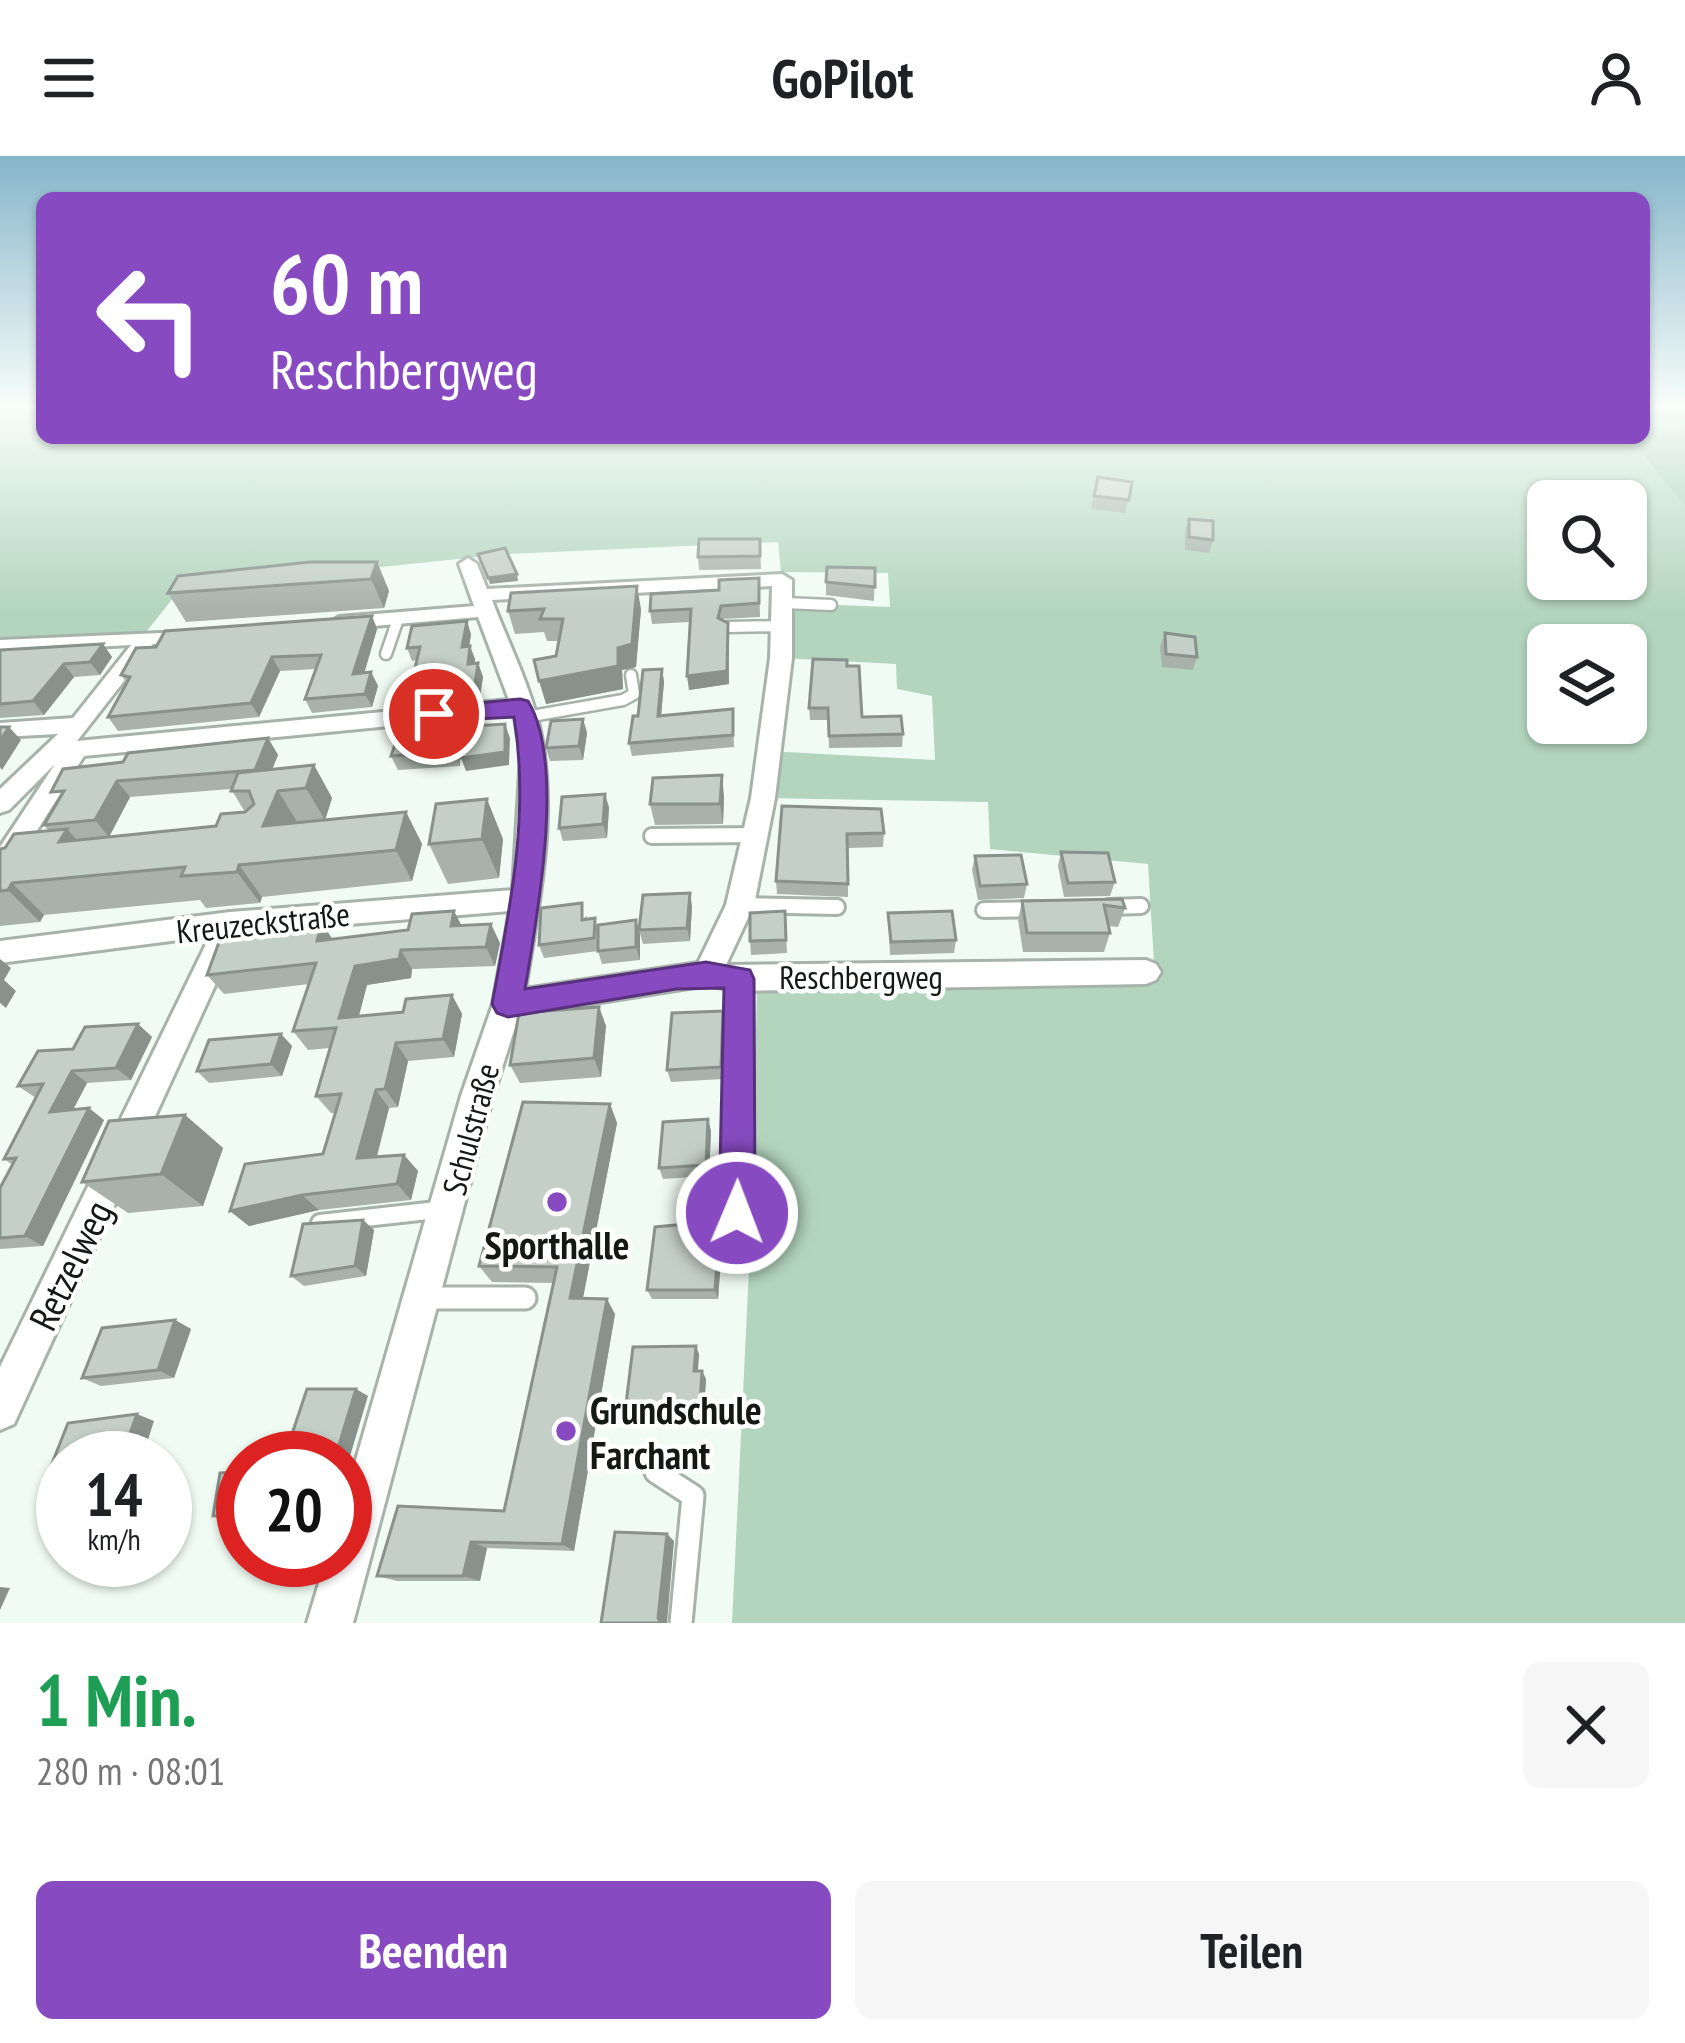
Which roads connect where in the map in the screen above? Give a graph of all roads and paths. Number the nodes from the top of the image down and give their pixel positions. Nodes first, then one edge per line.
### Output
1 (468, 564) dead end
2 (483, 603) junction
3 (784, 603) junction
4 (831, 605) dead end
5 (398, 619) junction
6 (315, 625) edge
7 (728, 627) edge
8 (230, 632) edge
9 (146, 639) junction
10 (0, 646) edge
11 (386, 654) dead end
12 (631, 675) dead end
13 (523, 711) junction
14 (0, 730) edge
15 (71, 742) junction
16 (0, 804) edge
17 (756, 835) junction
18 (652, 836) dead end
19 (12, 861) edge
20 (526, 898) junction
21 (740, 905) junction
22 (1141, 906) dead end
23 (1096, 907) edge
24 (838, 908) dead end
25 (1052, 908) edge
26 (984, 910) dead end
27 (230, 923) junction
28 (0, 952) edge
29 (1146, 972) dead end
30 (706, 974) junction
31 (739, 979) junction
32 (508, 1004) junction
33 (448, 1209) junction
34 (737, 1213) dead end
35 (320, 1222) edge
36 (424, 1298) junction
37 (525, 1298) dead end
38 (0, 1410) edge
39 (656, 1472) dead end
40 (330, 1623) edge
41 (681, 1623) edge

1 - 2 street, Schulstraße
2 - 3 street
2 - 5 street
2 - 13 street, Schulstraße
3 - 4 lane
3 - 7 lane
3 - 17 street
5 - 6 street
5 - 11 lane
8 - 9 street
9 - 10 street
9 - 15 street
12 - 13 lane
13 - 15 street
13 - 20 street, Schulstraße
14 - 15 street
15 - 16 street
15 - 19 street
17 - 18 lane
17 - 21 street
20 - 27 street, Kreuzeckstraße
20 - 32 street, Schulstraße
21 - 24 lane
21 - 30 street
22 - 23 lane
25 - 26 lane
27 - 28 street, Kreuzeckstraße
27 - 38 street, Retzelweg
29 - 31 street, Reschbergweg
30 - 31 street, Reschbergweg
30 - 32 street, Reschbergweg
31 - 34 lane
32 - 33 street, Schulstraße
33 - 35 lane
33 - 36 street, Schulstraße
36 - 37 lane
36 - 40 street, Schulstraße
39 - 41 lane

